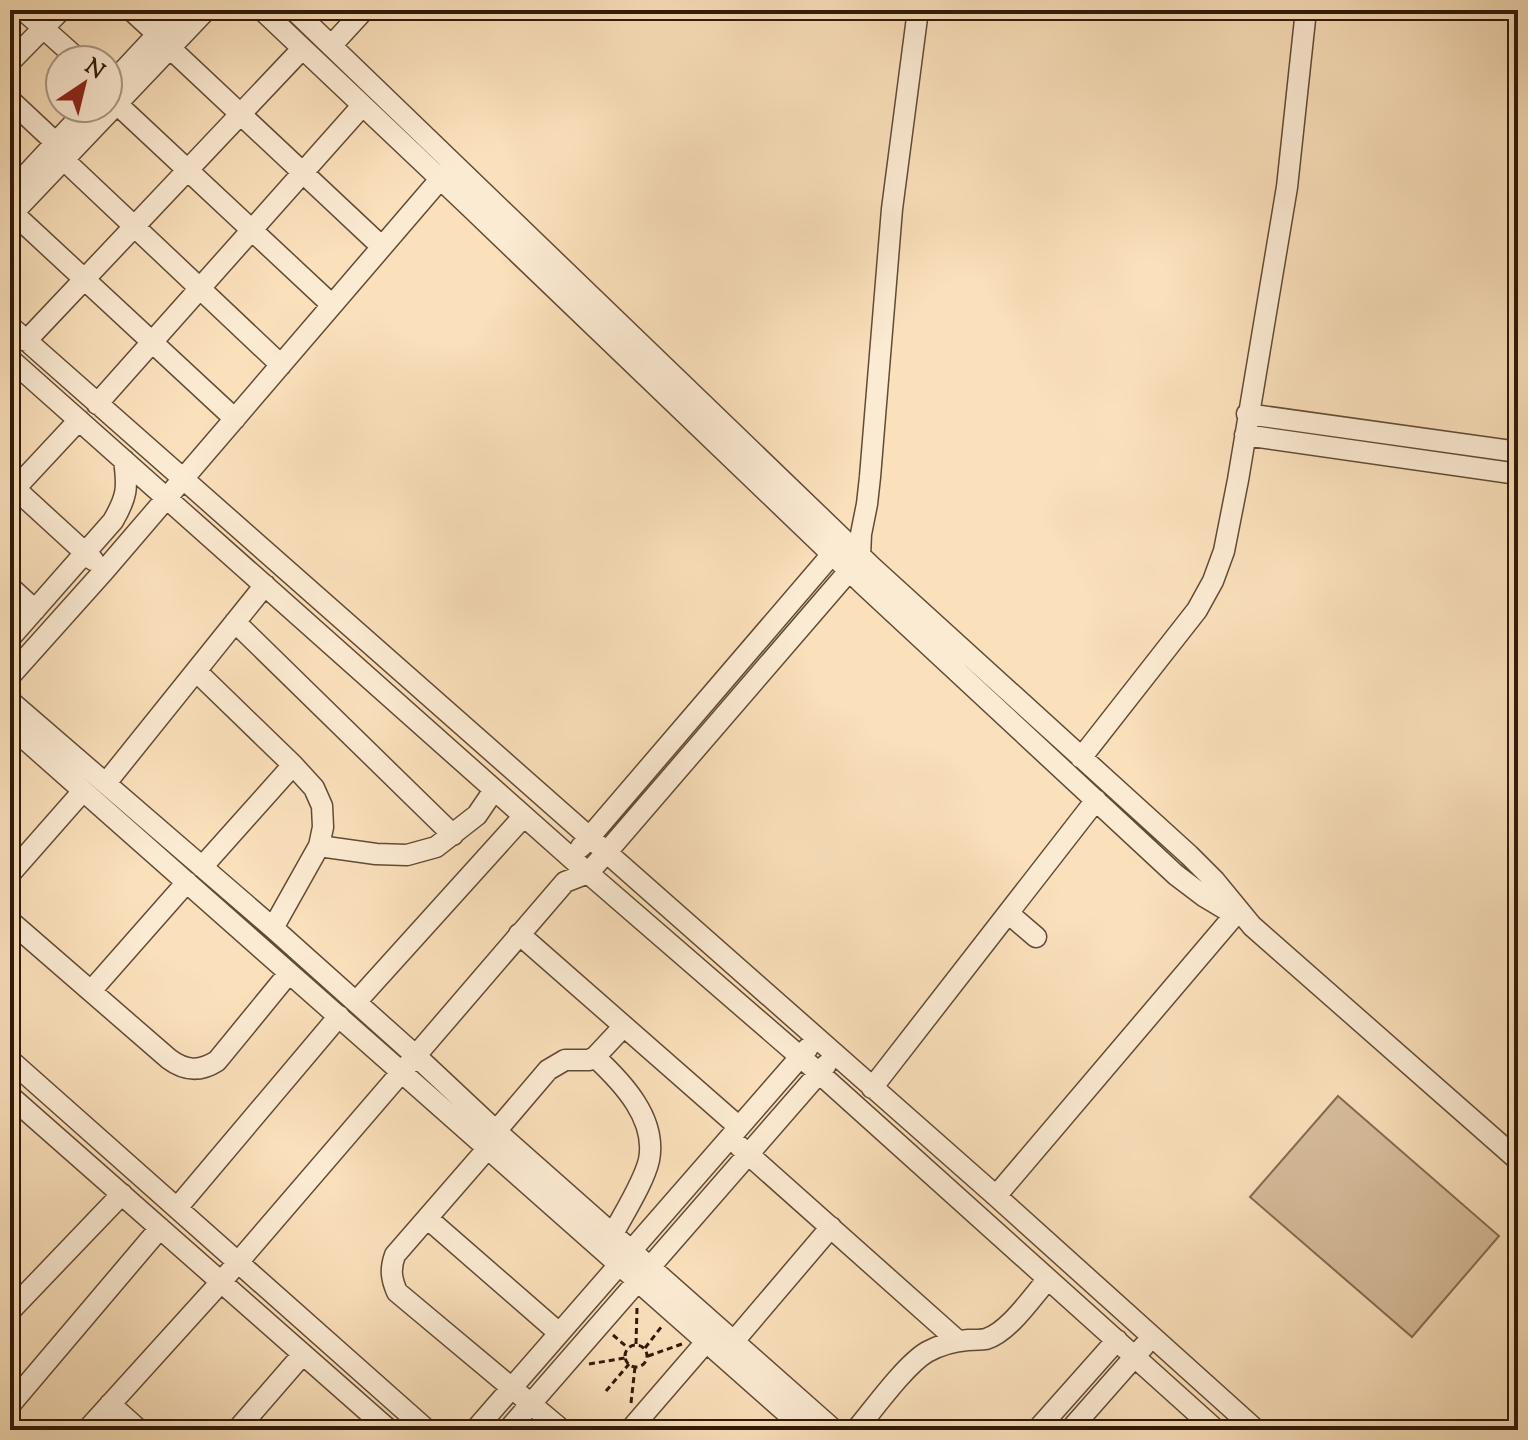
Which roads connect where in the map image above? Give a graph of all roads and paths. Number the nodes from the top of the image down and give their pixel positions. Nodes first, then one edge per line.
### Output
1 (23, 10) edge
2 (61, 10) edge
3 (131, 10) edge
4 (180, 10) edge
5 (206, 10) edge
6 (262, 10) edge
7 (294, 10) edge
8 (364, 10) edge
9 (918, 10) edge
10 (1306, 10) edge
11 (43, 28) junction
12 (164, 41) junction
13 (61, 44) edge
14 (331, 46) junction
15 (302, 49) junction
16 (10, 62) edge
17 (124, 78) edge
18 (10, 100) edge
19 (124, 105) edge
20 (362, 106) junction
21 (240, 114) junction
22 (78, 124) edge
23 (82, 124) edge
24 (60, 151) junction
25 (188, 170) junction
26 (447, 172) junction
27 (303, 173) junction
28 (10, 192) edge
29 (12, 214) edge
30 (134, 226) junction
31 (252, 230) junction
32 (382, 247) junction
33 (84, 279) junction
34 (200, 288) junction
35 (332, 305) junction
36 (10, 326) edge
37 (26, 341) junction
38 (152, 342) junction
39 (10, 359) edge
40 (281, 365) junction
41 (97, 404) junction
42 (1247, 414) junction
43 (235, 419) junction
44 (79, 420) junction
45 (1245, 435) junction
46 (1430, 440) junction
47 (1518, 452) edge
48 (124, 460) junction
49 (1427, 461) junction
50 (1518, 474) edge
51 (183, 479) junction
52 (12, 489) edge
53 (166, 498) junction
54 (845, 542) junction
55 (85, 553) junction
56 (855, 563) junction
57 (104, 571) junction
58 (265, 585) junction
59 (10, 587) edge
60 (35, 610) junction
61 (235, 622) junction
62 (10, 638) edge
63 (196, 671) junction
64 (10, 676) edge
65 (10, 701) edge
66 (10, 726) edge
67 (1081, 758) junction
68 (293, 765) junction
69 (106, 783) junction
70 (494, 790) junction
71 (83, 791) junction
72 (1096, 800) junction
73 (524, 816) junction
74 (453, 835) junction
75 (589, 838) junction
76 (319, 846) junction
77 (606, 853) junction
78 (571, 858) junction
79 (202, 867) junction
80 (588, 873) junction
81 (10, 874) edge
82 (187, 882) junction
83 (565, 882) junction
84 (1008, 913) junction
85 (1242, 917) junction
86 (10, 921) edge
87 (273, 928) junction
88 (519, 934) junction
89 (1036, 937) dead end
90 (289, 973) junction
91 (91, 991) junction
92 (356, 1002) junction
93 (339, 1016) junction
94 (624, 1026) junction
95 (816, 1039) junction
96 (415, 1055) junction
97 (834, 1055) junction
98 (595, 1057) junction
99 (800, 1057) junction
100 (10, 1060) edge
101 (401, 1072) junction
102 (819, 1073) junction
103 (872, 1088) junction
104 (10, 1096) edge
105 (734, 1132) junction
106 (492, 1140) junction
107 (748, 1154) junction
108 (1518, 1160) edge
109 (122, 1194) junction
110 (996, 1196) junction
111 (177, 1208) junction
112 (427, 1218) junction
113 (831, 1227) junction
114 (160, 1228) junction
115 (613, 1234) junction
116 (625, 1258) junction
117 (238, 1262) junction
118 (644, 1274) junction
119 (1048, 1279) junction
120 (221, 1282) junction
121 (15, 1298) edge
122 (673, 1312) junction
123 (559, 1333) junction
124 (1153, 1337) junction
125 (703, 1339) junction
126 (1117, 1340) junction
127 (734, 1341) junction
128 (958, 1341) junction
129 (636, 1344) junction
130 (645, 1348) junction
131 (303, 1354) junction
132 (648, 1356) junction
133 (1135, 1357) junction
134 (625, 1358) junction
135 (629, 1364) junction
136 (635, 1367) junction
137 (561, 1369) junction
138 (512, 1388) junction
139 (606, 1391) dead end
140 (110, 1404) junction
141 (531, 1404) junction
142 (10, 1405) edge
143 (630, 1422) edge
144 (246, 1427) edge
145 (1208, 1427) edge
146 (87, 1430) edge
147 (139, 1430) edge
148 (389, 1430) edge
149 (427, 1430) edge
150 (475, 1430) edge
151 (508, 1430) edge
152 (562, 1430) edge
153 (806, 1430) edge
154 (834, 1430) edge
155 (856, 1430) edge
156 (1037, 1430) edge
157 (1070, 1430) edge
158 (1256, 1430) edge

1 - 11 street
2 - 11 street
3 - 12 street
4 - 12 street
5 - 12 street
6 - 15 street
7 - 14 street
8 - 14 street
9 - 54 street
10 - 42 street
11 - 13 street
11 - 16 street
12 - 17 street
12 - 21 street
14 - 26 street
15 - 20 street
15 - 21 street
18 - 24 street
19 - 25 street
20 - 26 street
20 - 27 street
21 - 25 street
21 - 27 street
22 - 24 street
23 - 24 street
24 - 28 street
24 - 29 street
24 - 30 street
25 - 30 street
25 - 31 street
26 - 32 street
26 - 54 street
27 - 31 street
27 - 32 street
29 - 33 street
30 - 33 street
30 - 34 street
31 - 34 street
31 - 35 street
32 - 35 street
33 - 37 street
33 - 38 street
34 - 38 street
34 - 40 street
35 - 40 street
36 - 37 street
37 - 41 street
38 - 41 street
38 - 43 street
39 - 44 street
40 - 43 street
41 - 51 street
42 - 45 street
42 - 46 street
43 - 51 street
44 - 48 street
44 - 52 street
45 - 49 street
45 - 67 street
46 - 47 street
46 - 49 street
48 - 53 street
48 - 55 street
49 - 50 street
51 - 53 street
51 - 75 street
52 - 55 street
53 - 57 street
53 - 58 street
54 - 56 street
54 - 75 street
55 - 57 street
55 - 60 street
56 - 67 street
56 - 72 street
56 - 77 street
57 - 64 street
58 - 61 street
58 - 70 street
59 - 60 street
60 - 62 street
61 - 63 street
61 - 74 street
63 - 68 street
63 - 69 street
65 - 69 street
66 - 71 street
67 - 85 street
68 - 76 street
68 - 79 street
69 - 79 street
70 - 73 street
70 - 74 street
71 - 81 street
71 - 82 street
72 - 84 street
72 - 85 street
73 - 78 street
73 - 92 street
74 - 76 street
75 - 77 street
75 - 78 street
76 - 87 street
77 - 80 street
77 - 95 street
78 - 80 street
78 - 83 street
79 - 87 street
80 - 83 street
80 - 99 street
82 - 90 street
82 - 91 street
83 - 88 street
84 - 89 street
84 - 103 street
85 - 108 street
85 - 110 street
86 - 91 street
87 - 92 street
88 - 94 street
88 - 96 street
90 - 91 street
90 - 93 street
92 - 96 street
93 - 101 street
93 - 111 street
94 - 98 street
94 - 105 street
95 - 97 street
95 - 99 street
96 - 101 street
96 - 106 street
97 - 102 street
97 - 103 street
98 - 106 street
98 - 115 street
99 - 102 street
99 - 105 street
100 - 111 street
101 - 106 street
101 - 117 street
102 - 107 street
102 - 119 street
103 - 110 street
104 - 109 street
105 - 107 street
105 - 116 street
106 - 112 street
106 - 115 street
106 - 116 street
107 - 113 street
107 - 118 street
109 - 114 street
109 - 121 street
110 - 124 street
111 - 117 street
112 - 123 street
112 - 138 street
113 - 127 street
113 - 128 street
114 - 120 street
114 - 142 street
115 - 116 street
116 - 118 street
116 - 123 street
117 - 120 street
117 - 149 street
118 - 122 street
118 - 127 street
118 - 129 path
118 - 137 street
119 - 126 street
119 - 128 street
120 - 131 street
120 - 140 street
122 - 125 street
122 - 130 path
123 - 138 street
124 - 133 street
124 - 158 street
125 - 132 path
125 - 143 street
125 - 153 street
126 - 133 street
126 - 156 street
127 - 154 street
128 - 155 street
129 - 130 path
129 - 134 path
130 - 132 path
131 - 144 street
131 - 148 street
132 - 136 path
133 - 145 street
133 - 157 street
134 - 135 path
134 - 137 path
135 - 136 path
135 - 139 path
136 - 143 path
137 - 141 street
138 - 141 street
138 - 150 street
140 - 146 street
140 - 147 street
141 - 151 street
141 - 152 street

